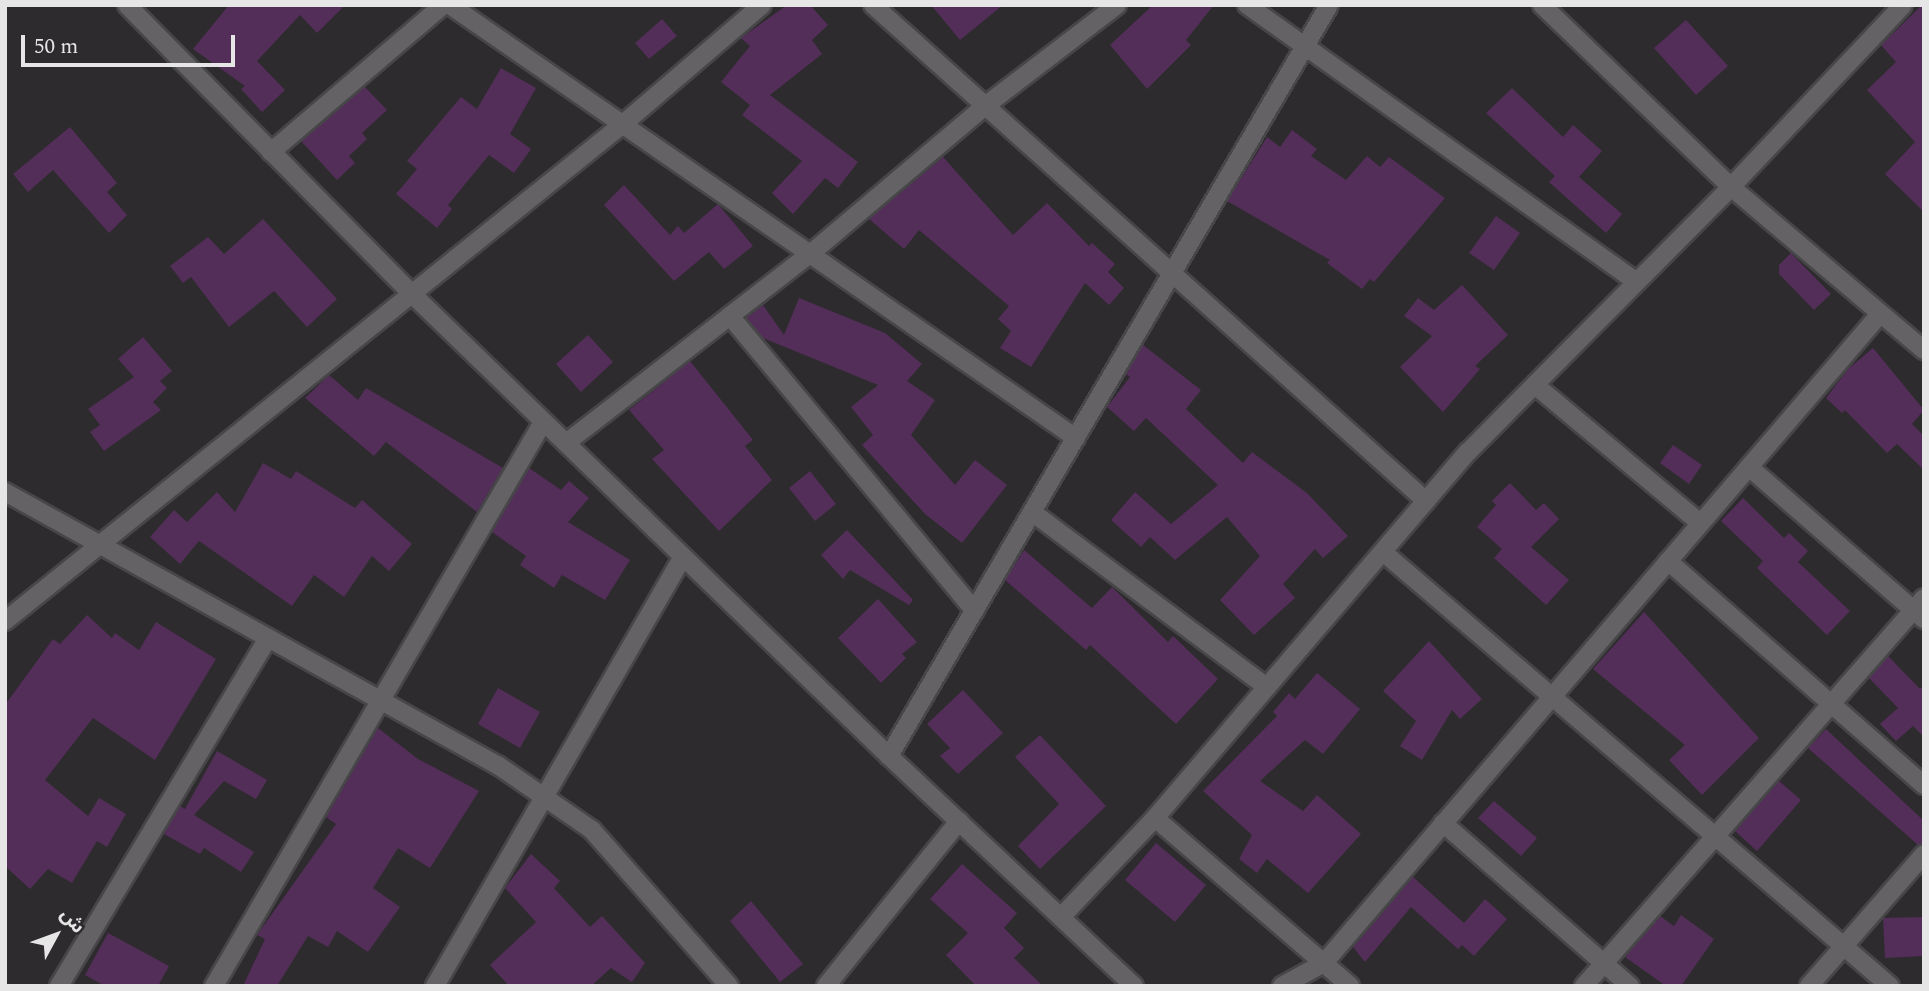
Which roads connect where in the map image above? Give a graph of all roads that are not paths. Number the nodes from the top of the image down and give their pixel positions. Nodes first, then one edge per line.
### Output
1 (127, 5) edge
2 (443, 5) edge
3 (450, 5) edge
4 (762, 5) edge
5 (873, 5) edge
6 (1117, 5) edge
7 (1247, 5) edge
8 (1329, 5) edge
9 (1542, 5) edge
10 (1903, 5) edge
11 (1305, 46) junction
12 (985, 106) junction
13 (623, 124) junction
14 (271, 152) junction
15 (1731, 187) junction
16 (810, 254) junction
17 (1172, 274) junction
18 (1637, 282) junction
19 (410, 292) junction
20 (1881, 314) junction
21 (730, 316) junction
22 (1924, 350) edge
23 (1535, 385) junction
24 (543, 422) junction
25 (1076, 438) junction
26 (566, 443) junction
27 (1749, 467) junction
28 (5, 492) edge
29 (1426, 501) junction
30 (1032, 512) junction
31 (1700, 523) junction
32 (98, 543) junction
33 (1383, 552) junction
34 (683, 556) junction
35 (1668, 561) junction
36 (1920, 609) edge
37 (975, 611) junction
38 (5, 621) edge
39 (268, 638) junction
40 (1267, 687) junction
41 (1551, 697) junction
42 (381, 700) junction
43 (1832, 704) junction
44 (889, 757) junction
45 (1924, 785) edge
46 (544, 797) junction
47 (1155, 818) junction
48 (959, 821) junction
49 (1443, 823) junction
50 (1715, 837) junction
51 (1924, 854) edge
52 (1062, 916) junction
53 (1843, 946) junction
54 (1324, 963) junction
55 (1604, 963) junction
56 (59, 986) edge
57 (214, 986) edge
58 (435, 986) edge
59 (729, 986) edge
60 (827, 986) edge
61 (1134, 986) edge
62 (1282, 986) edge
63 (1350, 986) edge
64 (1584, 986) edge
65 (1630, 986) edge
66 (1809, 986) edge
67 (1890, 986) edge

1 - 14 street
2 - 14 street
3 - 13 street
4 - 13 street
5 - 12 street
6 - 12 street
7 - 11 street
8 - 11 street
9 - 15 street
10 - 15 street
11 - 17 street
11 - 18 street
12 - 16 street
12 - 17 street
13 - 16 street
13 - 19 street
14 - 19 street
15 - 18 street
15 - 20 street
16 - 21 street
16 - 25 street
17 - 25 street
17 - 29 street
18 - 23 street
19 - 24 street
19 - 32 street
20 - 22 street
20 - 27 street
21 - 26 street
21 - 37 street
23 - 29 street
23 - 31 street
24 - 26 street
24 - 42 street
25 - 30 street
26 - 34 street
27 - 31 street
27 - 36 street
28 - 32 street
29 - 33 street
30 - 37 street
30 - 40 street
31 - 35 street
32 - 38 street
32 - 39 street
33 - 40 street
33 - 41 street
34 - 44 street
34 - 46 street
35 - 41 street
35 - 43 street
36 - 43 street
37 - 44 street
39 - 42 street
39 - 56 street
40 - 47 street
41 - 49 street
41 - 50 street
42 - 46 street
42 - 57 street
43 - 45 street
43 - 50 street
44 - 48 street
46 - 58 street
46 - 59 street
47 - 52 street
47 - 54 street
48 - 52 street
48 - 60 street
49 - 54 street
49 - 55 street
50 - 53 street
50 - 55 street
51 - 53 street
52 - 61 street
53 - 66 street
53 - 67 street
54 - 62 street
54 - 63 street
55 - 64 street
55 - 65 street

